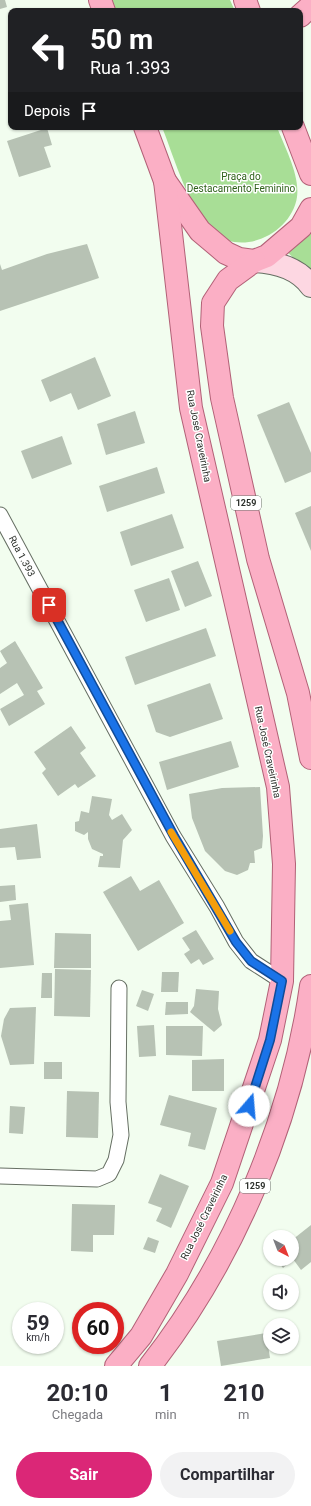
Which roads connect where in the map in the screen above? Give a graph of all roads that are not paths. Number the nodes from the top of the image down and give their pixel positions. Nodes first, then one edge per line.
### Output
1 (311, 6) edge
2 (303, 13) edge
3 (146, 130) edge
4 (294, 130) edge
5 (311, 174) edge
6 (165, 181) junction
7 (311, 209) edge
8 (254, 261) junction
9 (311, 286) edge
10 (0, 515) edge
11 (311, 758) edge
12 (282, 981) junction
13 (311, 986) edge
14 (119, 988) dead end
15 (0, 1176) edge
16 (116, 1366) edge
17 (150, 1366) edge

1 - 2 main road
3 - 6 main road
4 - 5 main road
6 - 8 main road
6 - 12 main road, Rua José Craveirinha
7 - 8 main road
8 - 9 main road
8 - 11 main road, 1259
10 - 12 street, Rua 1.393
12 - 16 main road, Rua José Craveirinha
13 - 17 main road, 1259
14 - 15 street

